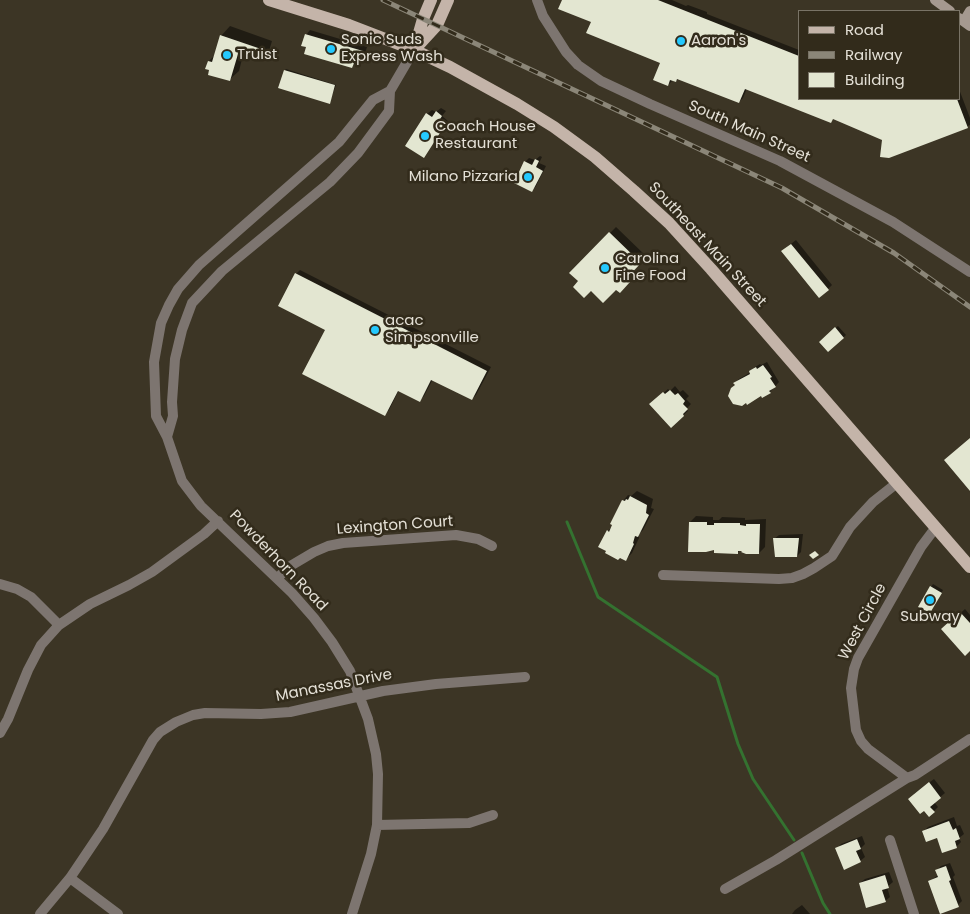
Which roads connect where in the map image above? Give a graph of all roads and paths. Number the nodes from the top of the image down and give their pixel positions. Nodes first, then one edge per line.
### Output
1 (269, 0) edge
2 (431, 0) edge
3 (448, 0) edge
4 (537, 0) edge
5 (935, 0) edge
6 (949, 10) edge
7 (970, 11) edge
8 (964, 22) edge
9 (414, 50) junction
10 (390, 91) junction
11 (970, 272) edge
12 (167, 437) junction
13 (897, 483) junction
14 (218, 522) junction
15 (936, 527) junction
16 (492, 546) dead end
17 (970, 567) edge
18 (663, 575) dead end
19 (277, 578) junction
20 (0, 584) edge
21 (59, 625) junction
22 (526, 677) dead end
23 (360, 696) junction
24 (0, 733) edge
25 (970, 740) edge
26 (906, 778) junction
27 (493, 815) dead end
28 (377, 825) junction
29 (890, 840) dead end
30 (70, 878) junction
31 (725, 889) dead end
32 (40, 914) edge
33 (118, 914) edge
34 (352, 914) edge
35 (914, 914) edge

1 - 9 main road, Southeast Main Street
2 - 9 main road
3 - 9 main road
4 - 11 street, South Main Street
5 - 6 street
7 - 8 street
9 - 10 street, Powderhorn Road
9 - 13 main road, Southeast Main Street
10 - 12 street, Powderhorn Road
10 - 12 street, Powderhorn Road
12 - 14 street, Powderhorn Road
13 - 15 main road, Southeast Main Street
13 - 18 street
14 - 19 street, Powderhorn Road
14 - 21 street
15 - 17 main road, Southeast Main Street
15 - 26 street, West Circle
16 - 19 street, Lexington Court
19 - 23 street, Powderhorn Road
20 - 21 street
21 - 24 street
22 - 23 street, Manassas Drive
23 - 28 street, Powderhorn Road
23 - 30 street, Manassas Drive
25 - 26 street
26 - 31 street
27 - 28 street
28 - 34 street, Powderhorn Road
29 - 35 street
30 - 32 street, Manassas Drive
30 - 33 street

